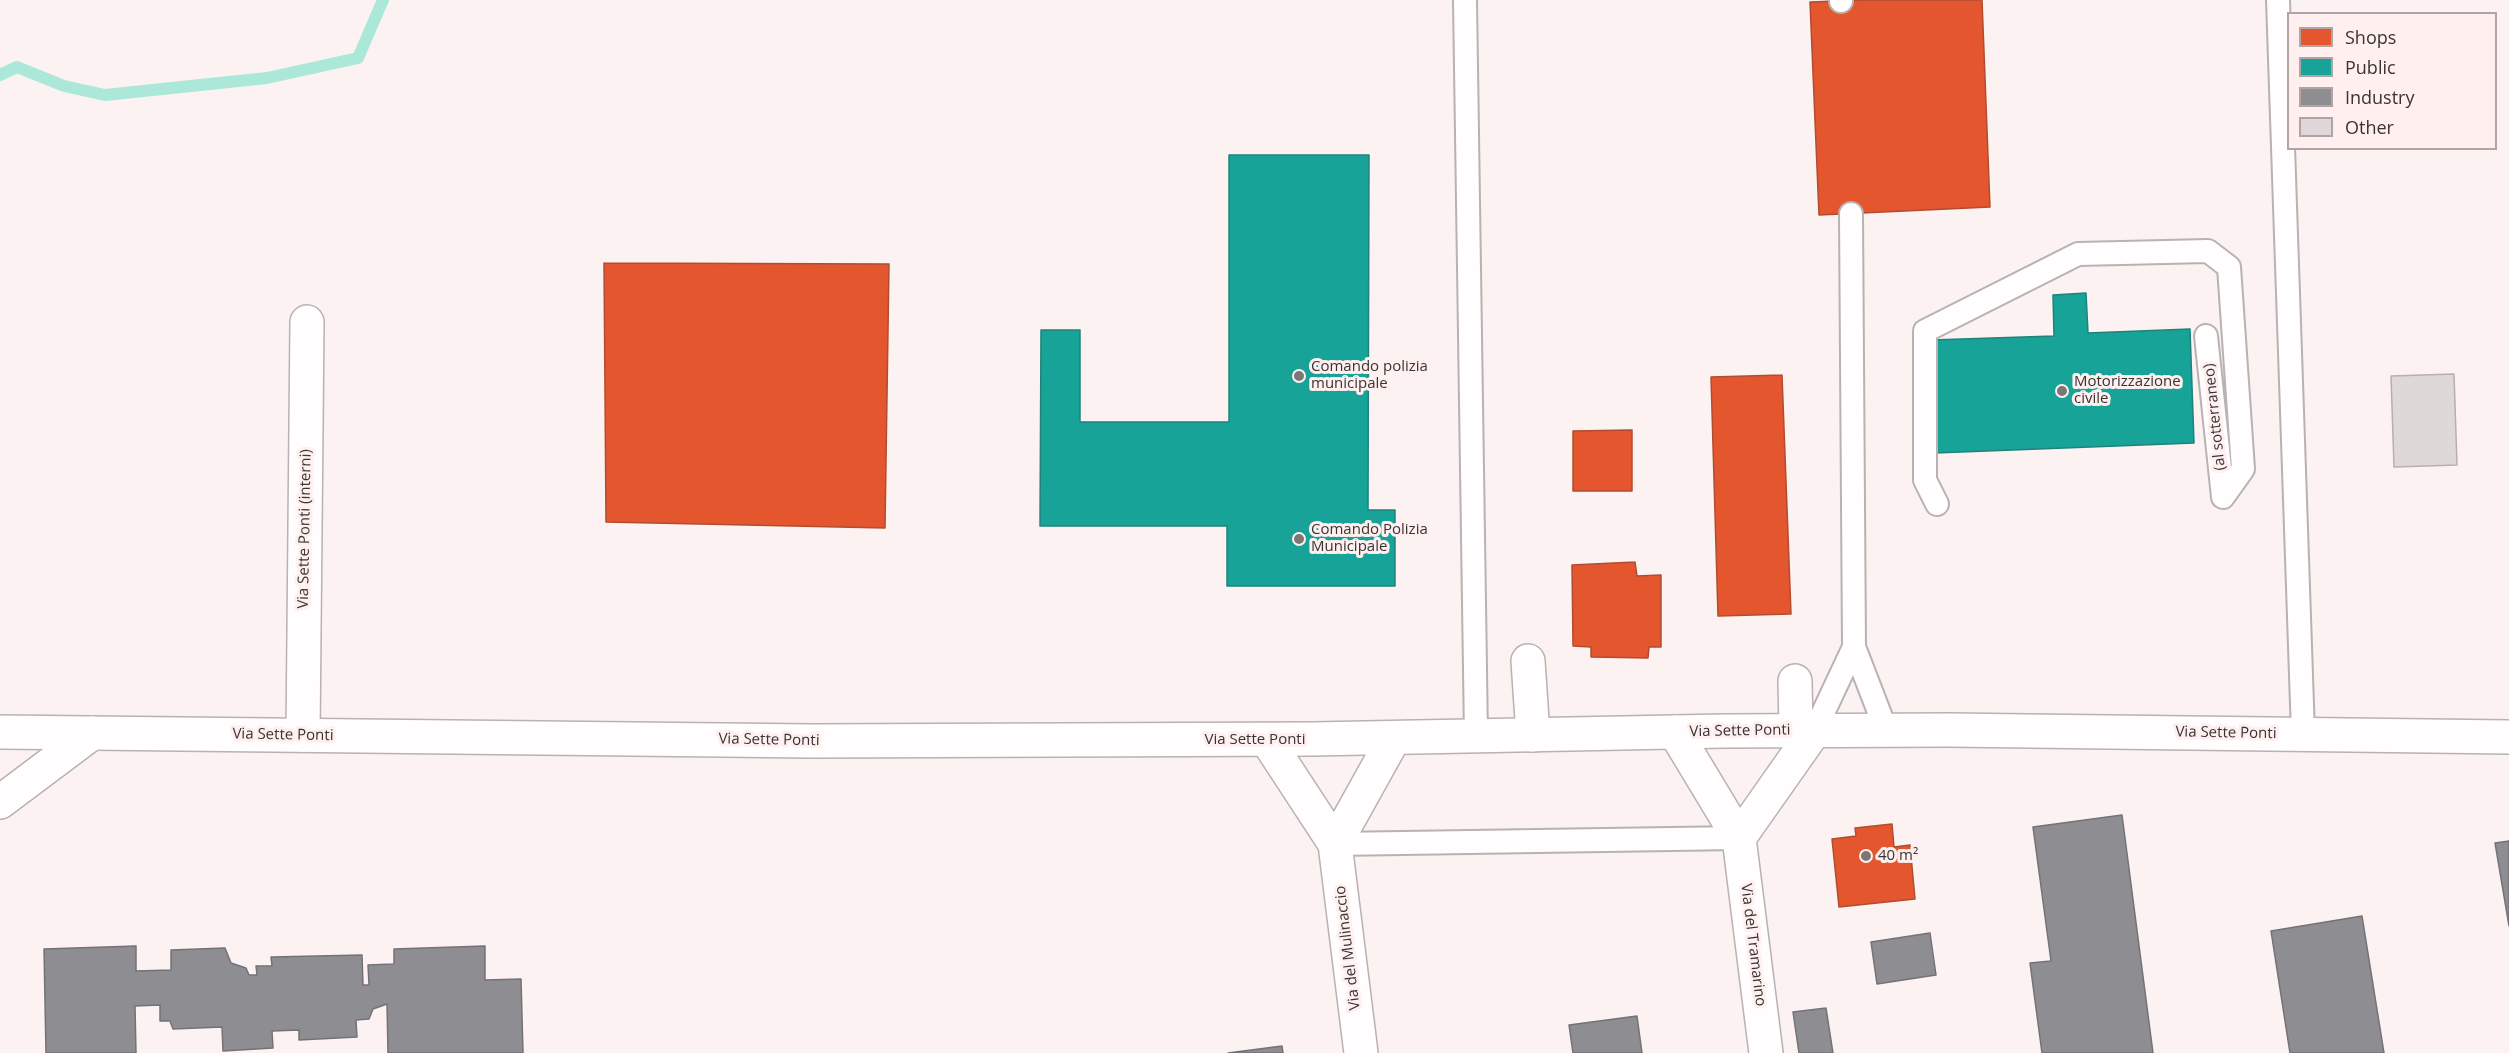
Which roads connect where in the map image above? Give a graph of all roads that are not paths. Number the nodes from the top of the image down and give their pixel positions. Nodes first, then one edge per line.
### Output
1 (1464, 0) edge
2 (2278, 0) edge
3 (1851, 214) dead end
4 (307, 322) dead end
5 (2206, 336) dead end
6 (1937, 504) dead end
7 (1854, 647) junction
8 (1528, 661) dead end
9 (1795, 681) dead end
10 (1805, 730) junction
11 (1886, 730) junction
12 (0, 732) edge
13 (1675, 732) junction
14 (92, 733) junction
15 (2303, 734) junction
16 (303, 735) junction
17 (1533, 735) junction
18 (1476, 736) junction
19 (2509, 737) edge
20 (1394, 738) junction
21 (1267, 740) junction
22 (0, 802) edge
23 (1739, 838) junction
24 (1335, 844) junction
25 (1361, 1053) edge
26 (1766, 1053) edge

1 - 18 lane
2 - 15 lane
3 - 7 lane
4 - 16 main road, Via Sette Ponti (interni)
5 - 6 lane, (al sotterraneo)
7 - 10 lane
7 - 11 lane
8 - 17 main road
9 - 10 main road
10 - 11 main road, Via Sette Ponti
10 - 13 main road, Via Sette Ponti
10 - 23 main road
11 - 15 main road, Via Sette Ponti
12 - 14 main road, Via Sette Ponti
13 - 17 main road, Via Sette Ponti
13 - 23 main road, Via del Tramarino
14 - 16 main road, Via Sette Ponti
14 - 22 main road
15 - 19 main road, Via Sette Ponti
16 - 21 main road, Via Sette Ponti
17 - 18 main road, Via Sette Ponti
18 - 20 main road, Via Sette Ponti
20 - 21 main road, Via Sette Ponti
20 - 24 main road
21 - 24 main road, Via del Mulinaccio
23 - 24 lane
23 - 26 main road, Via del Tramarino
24 - 25 main road, Via del Mulinaccio

